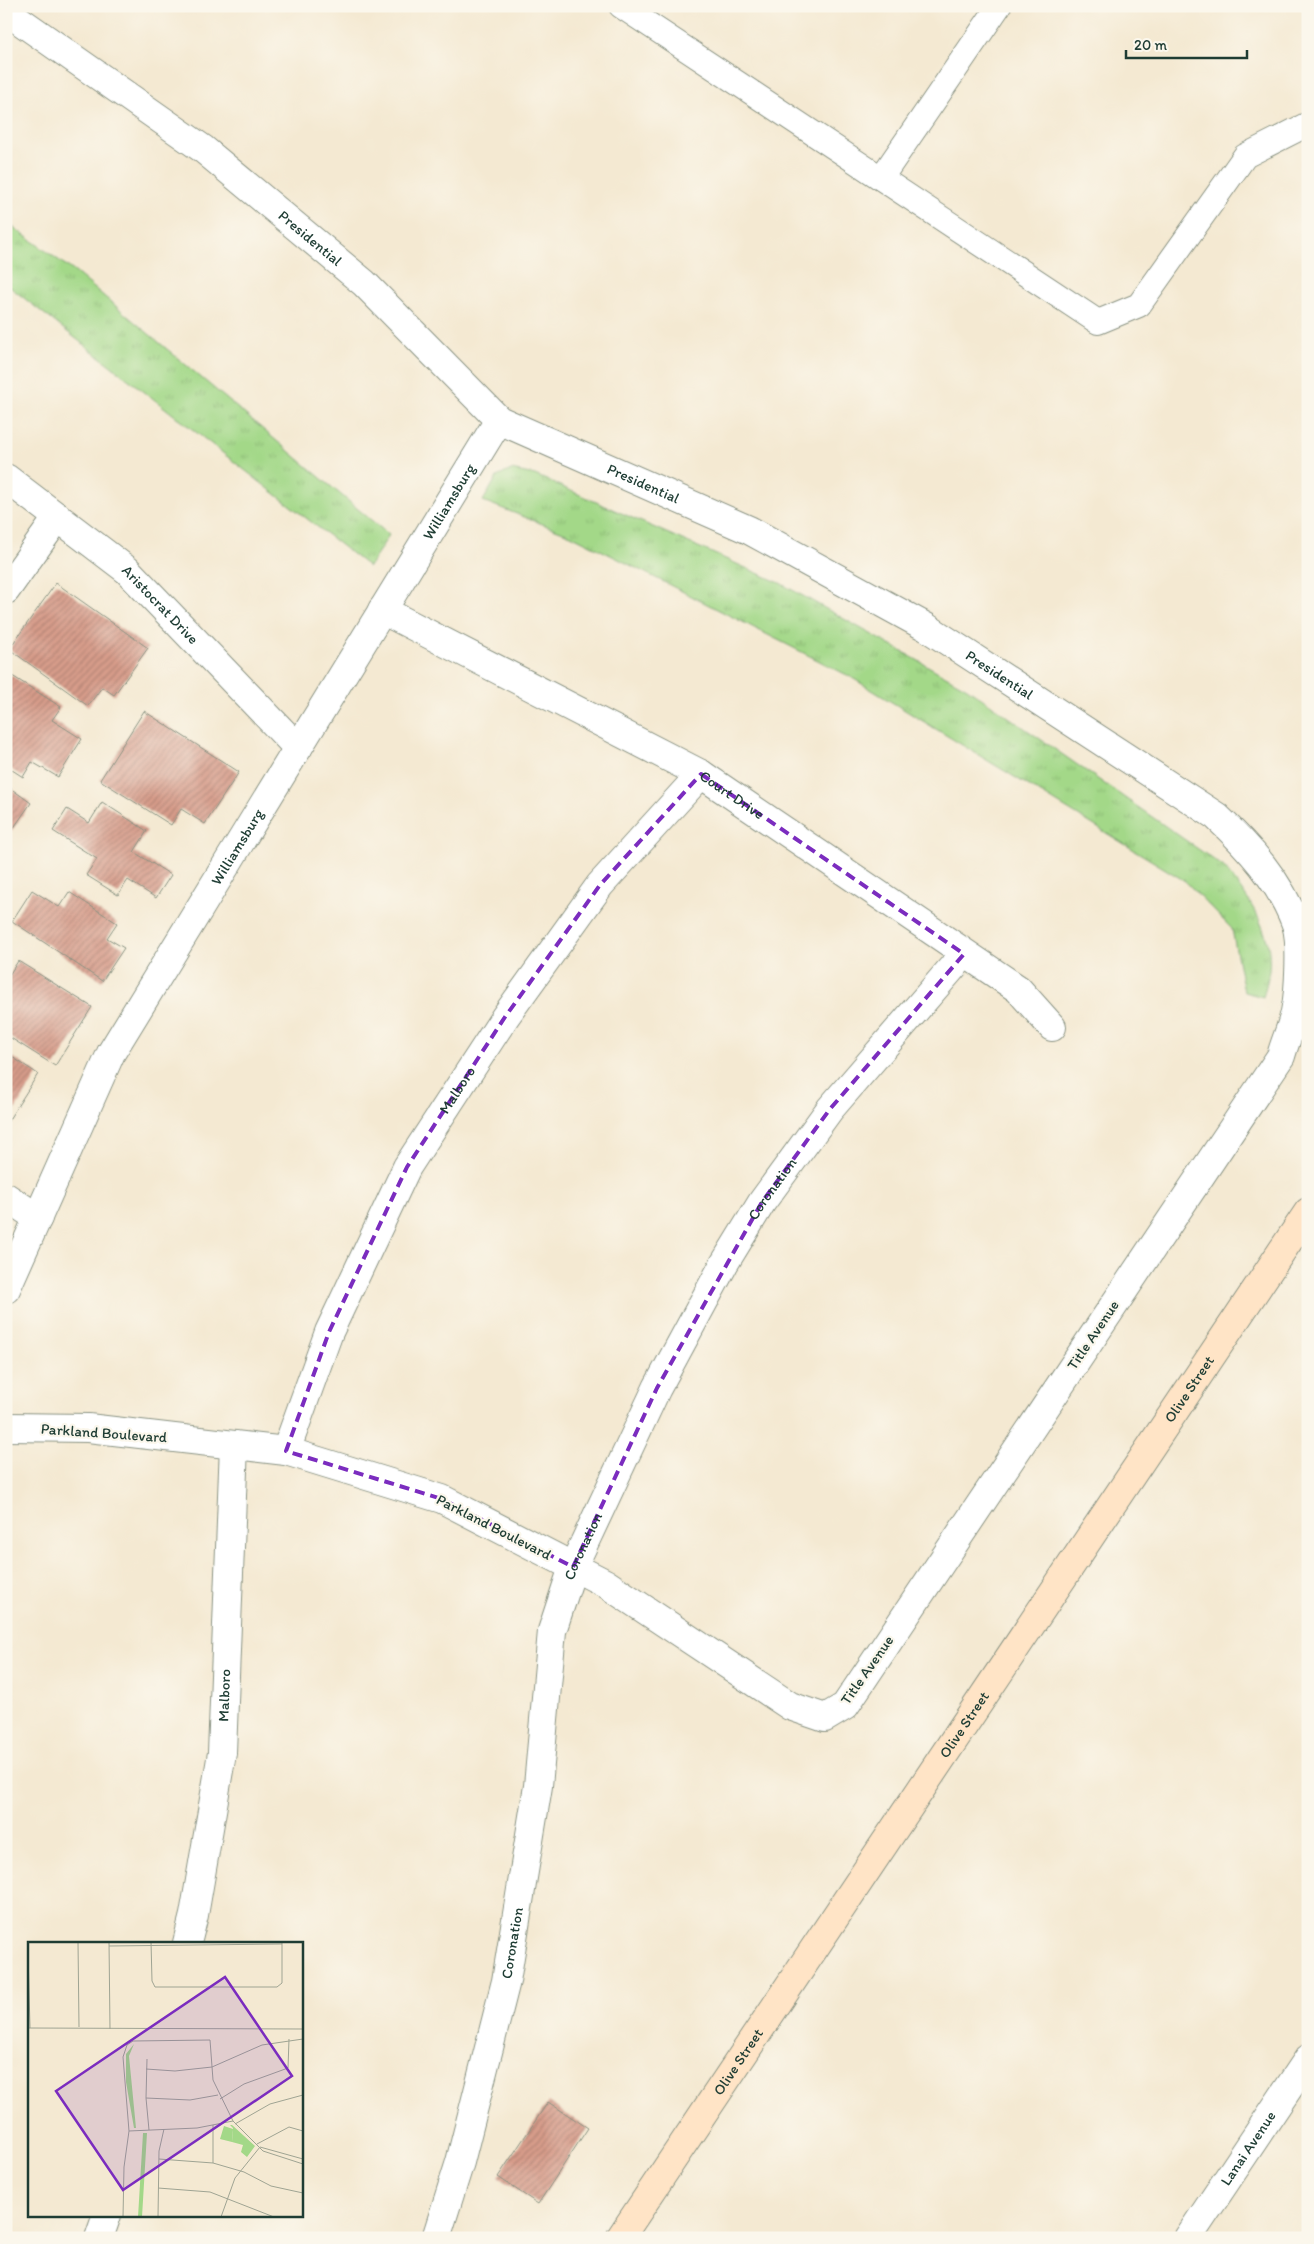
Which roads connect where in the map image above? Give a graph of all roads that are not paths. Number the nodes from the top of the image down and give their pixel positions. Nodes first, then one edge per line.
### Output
1 (621, 6) edge
2 (999, 6) edge
3 (6, 11) edge
4 (649, 14) edge
5 (1308, 124) edge
6 (881, 178) junction
7 (499, 420) junction
8 (6, 478) edge
9 (58, 517) junction
10 (6, 590) edge
11 (382, 610) junction
12 (298, 748) junction
13 (701, 774) junction
14 (1296, 925) joint
15 (964, 954) junction
16 (1052, 1027) dead end
17 (6, 1197) edge
18 (1308, 1212) edge
19 (38, 1218) junction
20 (6, 1289) edge
21 (6, 1426) edge
22 (234, 1444) junction
23 (286, 1451) junction
24 (573, 1567) junction
25 (825, 1718) joint
26 (187, 1942) edge
27 (1308, 2059) edge
28 (107, 2216) edge
29 (99, 2238) edge
30 (436, 2238) edge
31 (620, 2238) edge
32 (1188, 2238) edge

1 - 4 lane
2 - 6 lane
3 - 7 street, Presidential
4 - 6 lane
5 - 6 lane
7 - 11 street, Williamsburg
7 - 14 street, Presidential
8 - 9 street, Aristocrat Drive
9 - 10 street
9 - 12 street, Aristocrat Drive
11 - 12 street, Williamsburg
11 - 13 street, Court Drive
12 - 19 street, Williamsburg
13 - 15 street, Court Drive
13 - 23 street, Malboro
14 - 25 street, Title Avenue
15 - 16 street, Court Drive
15 - 24 street, Coronation
17 - 19 street
18 - 31 street, Olive Street
19 - 20 street, Williamsburg
21 - 22 street, Parkland Boulevard
22 - 23 street, Parkland Boulevard
22 - 26 street, Malboro
23 - 24 street, Parkland Boulevard
24 - 25 street, Parkland Boulevard
24 - 30 street, Coronation
27 - 32 street, Lanai Avenue
28 - 29 street

